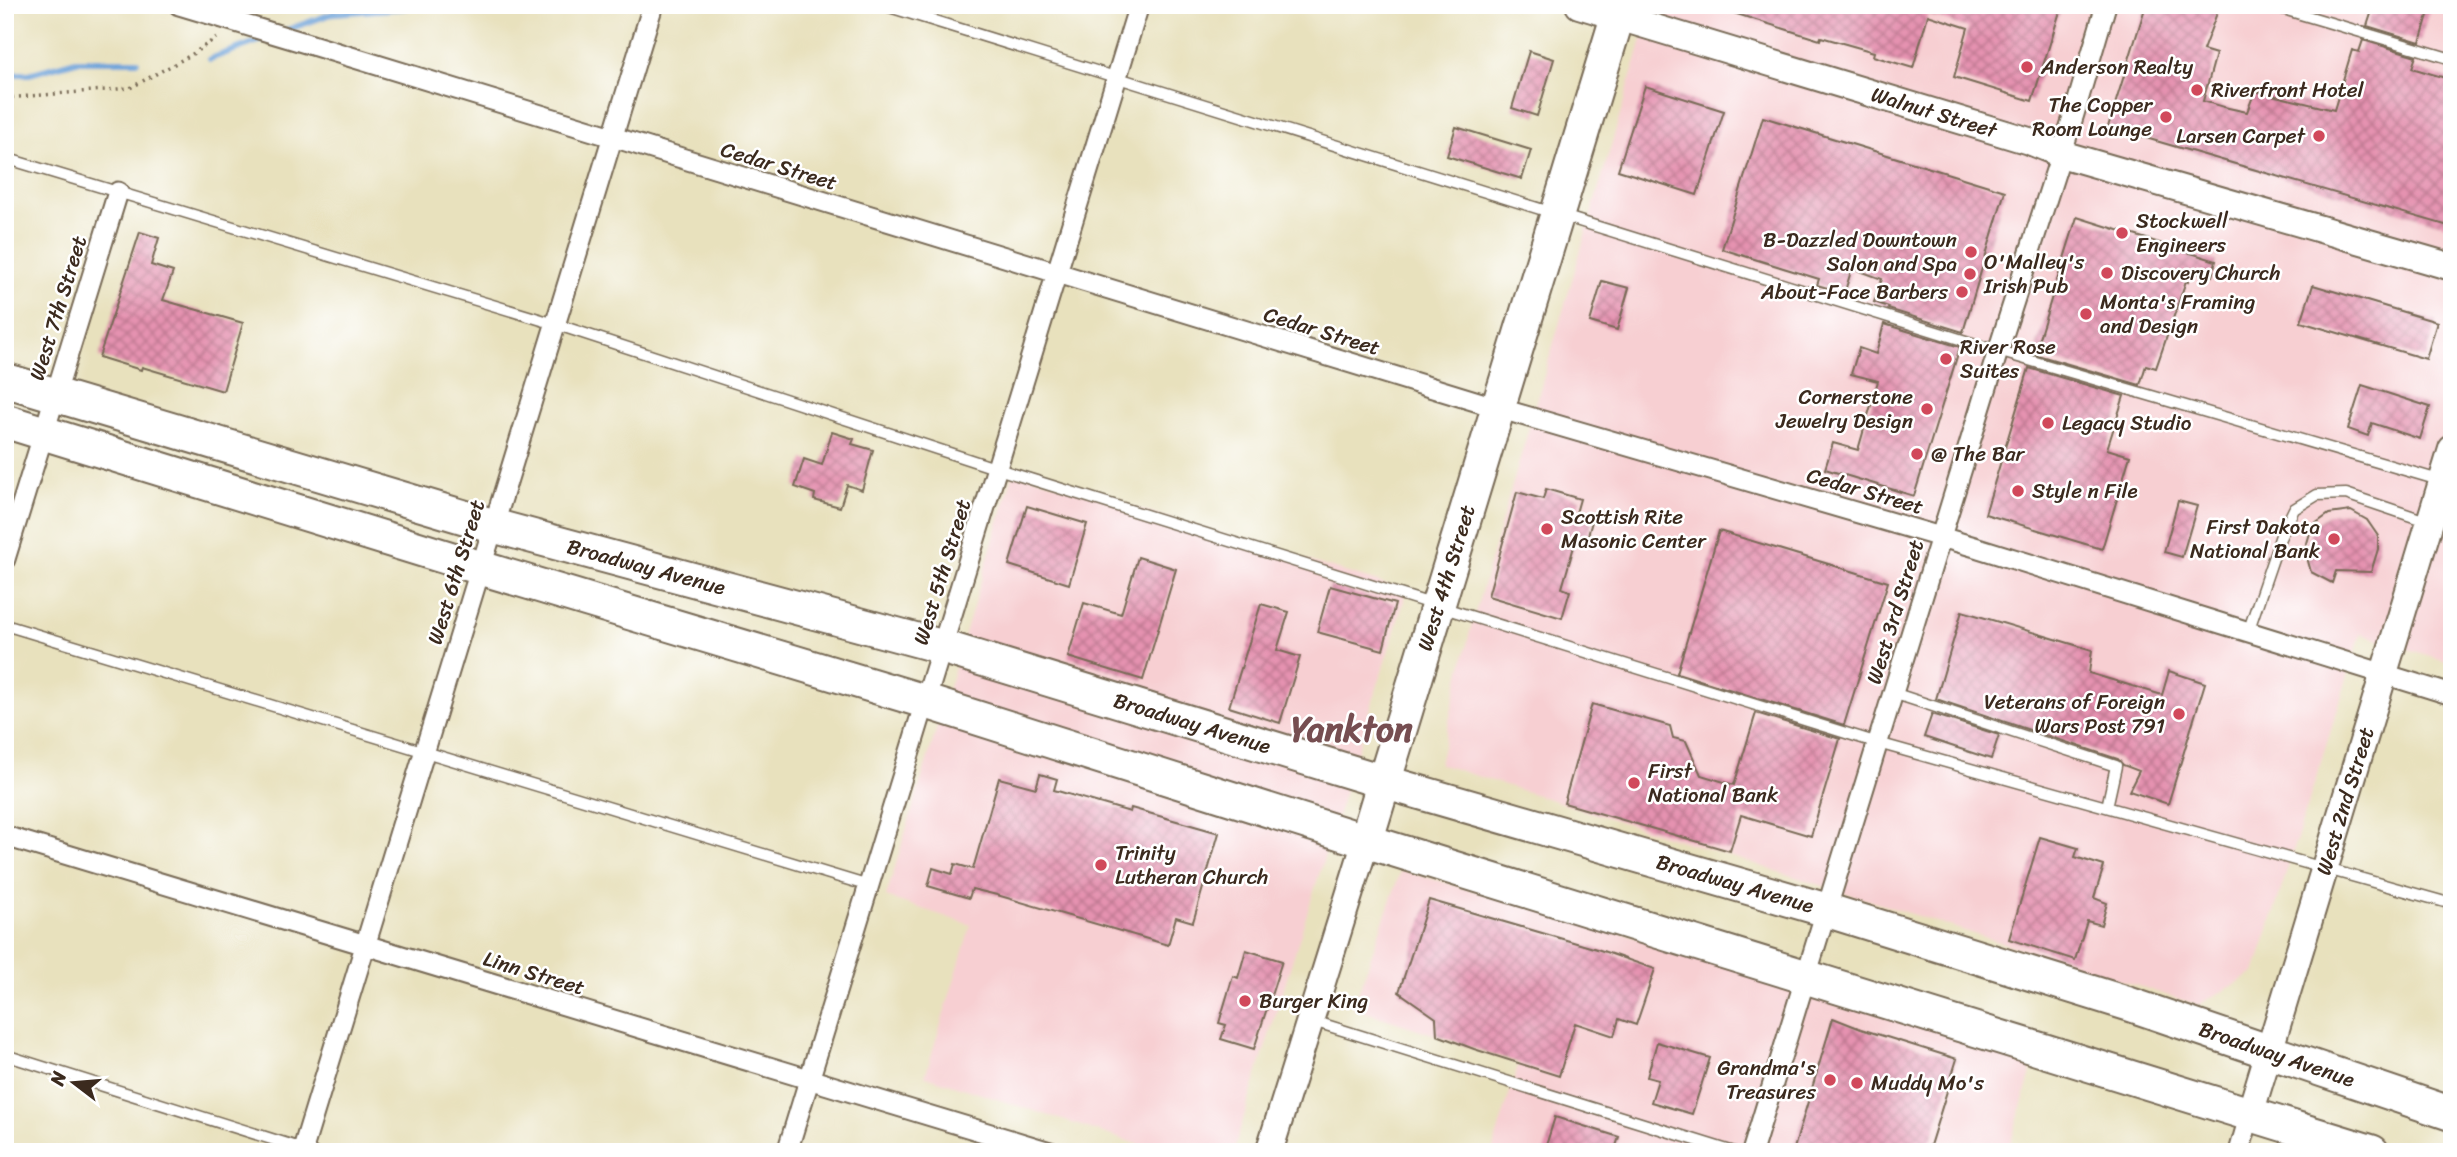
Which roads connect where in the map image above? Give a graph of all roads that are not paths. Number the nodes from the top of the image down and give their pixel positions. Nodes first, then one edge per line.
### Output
1 (180, 5) edge
2 (653, 5) edge
3 (883, 5) edge
4 (1139, 5) edge
5 (1579, 5) edge
6 (2106, 5) edge
7 (2270, 5) edge
8 (1619, 11) edge
9 (2452, 59) edge
10 (1117, 77) junction
11 (612, 138) junction
12 (2061, 154) junction
13 (5, 158) edge
14 (118, 192) junction
15 (1557, 214) junction
16 (2452, 267) edge
17 (1057, 274) junction
18 (555, 324) junction
19 (1998, 351) junction
20 (5, 380) edge
21 (54, 394) junction
22 (1498, 408) junction
23 (5, 421) edge
24 (44, 433) junction
25 (2452, 449) edge
26 (998, 470) junction
27 (2447, 483) edge
28 (2429, 522) junction
29 (494, 526) junction
30 (1942, 537) junction
31 (5, 559) edge
32 (481, 568) junction
33 (1437, 607) junction
34 (5, 625) edge
35 (2248, 632) junction
36 (943, 647) junction
37 (2384, 674) junction
38 (1893, 693) junction
39 (2452, 695) edge
40 (927, 702) junction
41 (1878, 743) junction
42 (425, 751) junction
43 (1384, 782) junction
44 (2107, 807) junction
45 (5, 836) edge
46 (1366, 841) junction
47 (2324, 870) junction
48 (869, 886) junction
49 (2452, 904) edge
50 (1826, 911) junction
51 (365, 946) junction
52 (1807, 976) junction
53 (1310, 1020) junction
54 (2269, 1051) junction
55 (5, 1055) edge
56 (810, 1080) junction
57 (2250, 1114) junction
58 (2452, 1114) edge
59 (306, 1151) edge
60 (787, 1152) edge
61 (1050, 1152) edge
62 (1269, 1152) edge
63 (1734, 1152) edge
64 (1752, 1152) edge
65 (2239, 1152) edge
66 (2372, 1152) edge

1 - 11 street, Cedar Street, bridge
2 - 11 street, West 6th Street
3 - 10 lane
4 - 10 street, West 5th Street
5 - 8 street, Walnut Street
6 - 12 street, West 3rd Street
7 - 9 lane
8 - 12 street, Walnut Street
8 - 15 highway, West 4th Street
10 - 15 lane
10 - 17 street, West 5th Street
11 - 17 street, Cedar Street
11 - 18 street, West 6th Street
12 - 16 street, Walnut Street
12 - 19 street, West 3rd Street
13 - 14 lane
14 - 18 lane
14 - 21 street, West 7th Street
15 - 19 lane
15 - 22 highway, West 4th Street
17 - 22 street, Cedar Street
17 - 26 street, West 5th Street
18 - 26 lane
18 - 29 street, West 6th Street
19 - 27 lane
19 - 30 street, West 3rd Street
20 - 21 highway, Broadway Avenue
21 - 24 street, West 7th Street
21 - 29 highway, Broadway Avenue
22 - 30 street, Cedar Street
22 - 33 highway, West 4th Street
23 - 24 highway
24 - 31 street, West 7th Street
24 - 32 highway
25 - 27 street, West 2nd Street
26 - 33 lane
26 - 36 street, West 5th Street
27 - 28 street, West 2nd Street
28 - 35 lane
28 - 37 street, West 2nd Street
29 - 32 street, West 6th Street
29 - 36 highway, Broadway Avenue
30 - 35 street, Cedar Street
30 - 38 street, West 3rd Street
32 - 40 highway
32 - 42 street, West 6th Street
33 - 41 lane
33 - 43 highway, West 4th Street
34 - 42 lane
35 - 37 street, Cedar Street
36 - 40 street, West 5th Street
36 - 43 highway, Broadway Avenue
37 - 39 street, Cedar Street
37 - 47 street, West 2nd Street
38 - 41 street, West 3rd Street
38 - 44 lane
40 - 46 highway
40 - 48 street, West 5th Street
41 - 44 lane
41 - 50 street, West 3rd Street
42 - 48 lane
42 - 51 street, West 6th Street
43 - 46 highway, West 4th Street
43 - 50 highway, Broadway Avenue
44 - 47 lane
45 - 51 street, Linn Street
46 - 52 highway
46 - 53 street, West 4th Street
47 - 49 lane
47 - 54 street, West 2nd Street
48 - 56 street, West 5th Street
50 - 52 street, West 3rd Street
50 - 54 highway, Broadway Avenue
51 - 56 street, Linn Street
51 - 59 street, West 6th Street
52 - 57 highway
52 - 64 street, West 3rd Street
53 - 62 street, West 4th Street
53 - 63 lane
54 - 57 street, West 2nd Street
54 - 58 highway, Broadway Avenue
55 - 59 lane
56 - 60 street, West 5th Street
56 - 61 street, Linn Street
57 - 65 street, West 2nd Street
57 - 66 highway

